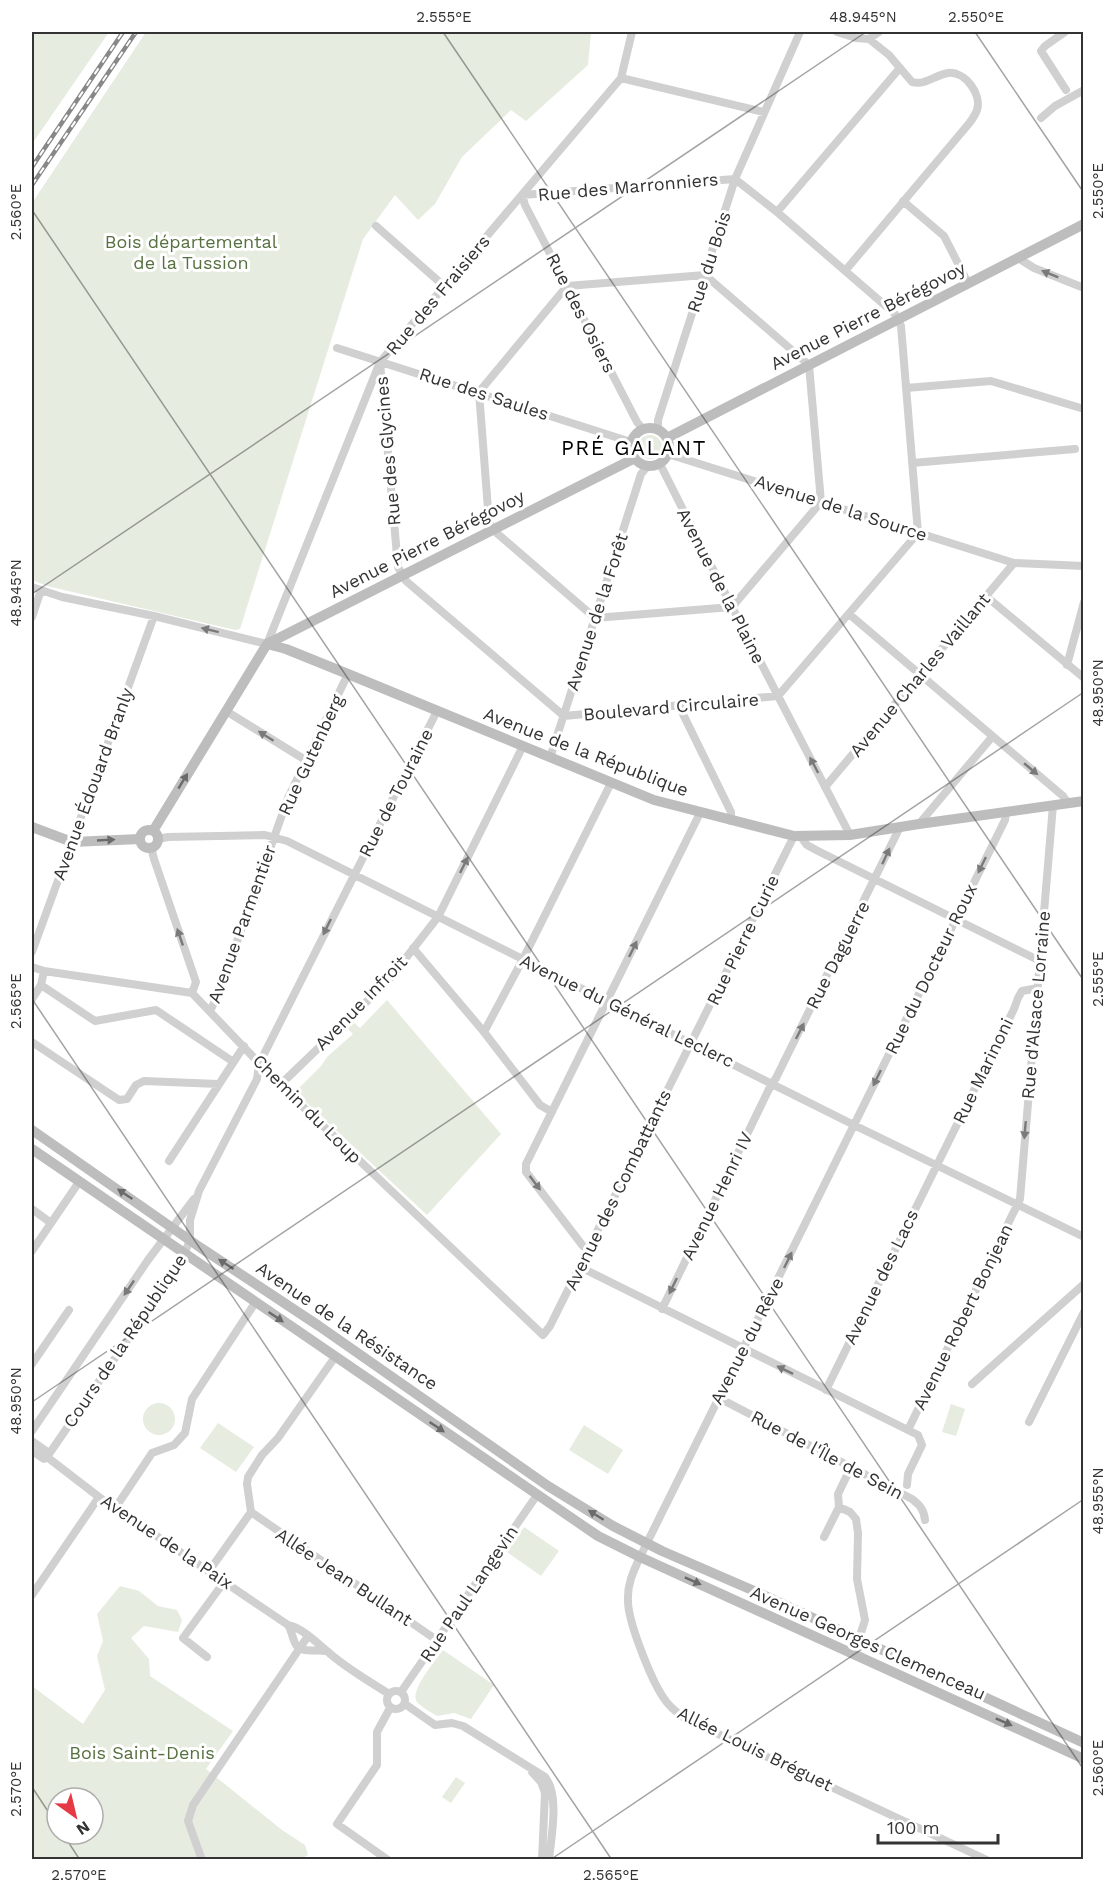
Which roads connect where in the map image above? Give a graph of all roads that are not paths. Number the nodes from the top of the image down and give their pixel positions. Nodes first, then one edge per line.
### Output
1 (632, 32) edge
2 (800, 32) edge
3 (837, 32) edge
4 (879, 32) edge
5 (1065, 32) edge
6 (869, 39) junction
7 (899, 69) junction
8 (621, 78) junction
9 (1066, 90) dead end
10 (1083, 90) edge
11 (764, 112) junction
12 (1041, 118) dead end
13 (735, 180) junction
14 (522, 195) junction
15 (903, 201) junction
16 (777, 212) junction
17 (1083, 224) edge
18 (376, 226) dead end
19 (1018, 258) junction
20 (845, 271) junction
21 (705, 275) junction
22 (968, 283) junction
23 (444, 286) junction
24 (567, 286) junction
25 (1083, 288) edge
26 (899, 319) junction
27 (337, 348) dead end
28 (380, 362) junction
29 (809, 365) junction
30 (906, 388) junction
31 (479, 392) junction
32 (1083, 409) edge
33 (643, 429) junction
34 (658, 430) junction
35 (667, 438) junction
36 (631, 442) junction
37 (1075, 449) dead end
38 (668, 454) junction
39 (633, 459) junction
40 (912, 463) junction
41 (660, 464) junction
42 (647, 467) junction
43 (821, 502) junction
44 (492, 529) junction
45 (918, 533) junction
46 (1014, 563) junction
47 (1083, 566) edge
48 (402, 575) junction
49 (32, 587) edge
50 (41, 590) junction
51 (987, 597) junction
52 (1083, 602) edge
53 (732, 607) junction
54 (849, 614) junction
55 (154, 615) junction
56 (32, 616) edge
57 (595, 618) junction
58 (295, 630) junction
59 (267, 644) junction
60 (292, 651) junction
61 (1068, 665) junction
62 (348, 674) junction
63 (920, 676) junction
64 (1083, 678) edge
65 (778, 696) junction
66 (679, 706) junction
67 (226, 711) junction
68 (437, 711) junction
69 (564, 716) junction
70 (992, 737) junction
71 (523, 747) junction
72 (550, 758) junction
73 (307, 761) junction
74 (611, 783) junction
75 (825, 787) junction
76 (1083, 801) edge
77 (1068, 803) junction
78 (1053, 805) junction
79 (1006, 812) junction
80 (700, 813) junction
81 (731, 821) junction
82 (919, 824) junction
83 (32, 827) edge
84 (900, 827) junction
85 (850, 835) junction
86 (274, 837) junction
87 (797, 837) junction
88 (154, 839) junction
89 (72, 842) junction
90 (355, 875) junction
91 (875, 880) junction
92 (438, 917) junction
93 (956, 920) junction
94 (413, 948) junction
95 (32, 952) edge
96 (523, 959) junction
97 (1040, 962) junction
98 (32, 967) edge
99 (44, 971) junction
100 (41, 985) junction
101 (1038, 988) junction
102 (192, 993) junction
103 (32, 999) edge
104 (607, 1001) junction
105 (210, 1011) junction
106 (484, 1032) junction
107 (32, 1042) edge
108 (691, 1043) junction
109 (244, 1046) junction
110 (232, 1061) junction
111 (259, 1064) junction
112 (773, 1083) junction
113 (218, 1084) junction
114 (280, 1086) junction
115 (552, 1112) junction
116 (854, 1125) junction
117 (32, 1130) edge
118 (32, 1149) edge
119 (169, 1161) dead end
120 (937, 1164) junction
121 (79, 1182) junction
122 (200, 1191) junction
123 (1018, 1204) junction
124 (32, 1209) edge
125 (51, 1222) junction
126 (173, 1227) junction
127 (1083, 1237) edge
128 (163, 1240) junction
129 (190, 1240) junction
130 (588, 1249) junction
131 (32, 1251) edge
132 (185, 1254) junction
133 (580, 1268) junction
134 (1083, 1284) edge
135 (255, 1303) junction
136 (662, 1309) junction
137 (69, 1310) dead end
138 (1083, 1312) edge
139 (543, 1335) joint
140 (743, 1350) junction
141 (335, 1357) junction
142 (32, 1364) edge
143 (972, 1384) dead end
144 (826, 1390) junction
145 (719, 1398) junction
146 (1029, 1422) dead end
147 (908, 1430) junction
148 (32, 1431) edge
149 (32, 1441) edge
150 (32, 1451) edge
151 (48, 1455) junction
152 (851, 1467) junction
153 (906, 1485) dead end
154 (537, 1495) junction
155 (99, 1497) junction
156 (116, 1507) junction
157 (838, 1507) junction
158 (251, 1512) junction
159 (925, 1520) dead end
160 (824, 1537) dead end
161 (647, 1543) junction
162 (639, 1557) junction
163 (209, 1571) junction
164 (224, 1582) junction
165 (32, 1595) edge
166 (288, 1625) junction
167 (308, 1636) junction
168 (859, 1640) junction
169 (438, 1641) junction
170 (300, 1649) junction
171 (326, 1651) junction
172 (207, 1657) dead end
173 (401, 1692) junction
174 (389, 1694) junction
175 (405, 1704) junction
176 (390, 1708) junction
177 (1083, 1743) edge
178 (1083, 1759) edge
179 (519, 1761) junction
180 (202, 1860) edge
181 (388, 1860) edge
182 (542, 1860) edge
183 (549, 1860) edge
184 (987, 1860) edge

1 - 8 street
2 - 11 street, Rue du Bois
3 - 6 street
4 - 6 street
5 - 9 street
6 - 7 street
7 - 15 street
7 - 16 street
8 - 11 street
8 - 14 street, Rue des Fraisiers
10 - 12 street
11 - 13 street, Rue du Bois
13 - 14 street, Rue des Marronniers
13 - 16 street, Rue des Marronniers
13 - 21 street, Rue du Bois
14 - 23 street, Rue des Fraisiers
14 - 24 street, Rue des Osiers
15 - 20 street
15 - 22 street
16 - 20 street, Rue des Marronniers
17 - 19 main road, Avenue Pierre Bérégovoy
18 - 23 street
19 - 22 main road, Avenue Pierre Bérégovoy
25 -> 19 street
20 - 26 street, Rue des Marronniers
21 - 24 street
21 - 29 street
21 - 34 street, Rue du Bois
22 - 26 main road, Avenue Pierre Bérégovoy
23 - 28 street, Rue des Fraisiers
24 - 31 street
24 - 33 street, Rue des Osiers
26 - 29 main road, Avenue Pierre Bérégovoy
26 - 30 street
27 - 28 street, Rue des Saules
28 - 31 street, Rue des Saules
28 - 48 street, Rue des Glycines
28 - 59 street, Rue des Fraisiers
29 - 35 main road, Avenue Pierre Bérégovoy
29 - 43 street
30 - 32 street
30 - 40 street
31 - 36 street, Rue des Saules
31 - 44 street
33 - 34 main road
33 - 36 main road
34 - 35 main road
35 - 38 main road
36 - 39 main road
37 - 40 street
38 - 41 main road
38 - 43 street, Avenue de la Source
39 - 42 main road
39 - 44 main road, Avenue Pierre Bérégovoy
40 - 45 street
41 - 42 main road
41 - 53 street, Avenue de la Plaine
42 - 57 street, Avenue de la Forêt
43 - 45 street, Avenue de la Source
43 - 53 street
44 - 48 main road, Avenue Pierre Bérégovoy
44 - 57 street
45 - 46 street, Avenue de la Source
45 - 54 street, Boulevard Circulaire
46 - 47 street, Avenue de la Source
46 - 51 street, Avenue Charles Vaillant
48 - 58 main road, Avenue Pierre Bérégovoy
48 - 69 street, Boulevard Circulaire
49 - 50 street
50 - 55 street
50 - 56 street
51 - 61 street
51 - 63 street, Avenue Charles Vaillant
52 - 61 street
53 - 57 street
53 - 65 street, Avenue de la Plaine
54 - 63 street
54 - 65 street, Boulevard Circulaire
59 -> 55 street
55 - 89 street, Avenue Édouard Branly
57 - 69 street, Avenue de la Forêt
58 - 59 main road, Avenue Pierre Bérégovoy
58 - 60 main road
59 - 60 main road, Avenue de la République
59 - 67 main road
60 - 62 main road, Avenue de la République
61 - 64 street
62 - 68 main road, Avenue de la République
62 - 73 street, Rue Gutenberg
63 - 70 street
63 - 75 street, Avenue Charles Vaillant
65 - 66 street, Boulevard Circulaire
75 -> 65 street, Avenue de la Plaine
66 - 69 street, Boulevard Circulaire
66 - 81 street
73 -> 67 street
88 -> 67 main road
68 - 71 main road, Avenue de la République
68 - 90 street, Rue de Touraine
69 - 72 street, Avenue de la Forêt
70 -> 77 street
70 - 82 street
71 - 72 main road, Avenue de la République
92 -> 71 street, Avenue Infroit
72 - 74 main road, Avenue de la République
73 - 86 street, Rue Gutenberg
74 - 80 main road, Avenue de la République
74 - 96 street
75 - 85 street, Avenue de la Plaine
76 - 77 main road, Avenue de la République
77 - 78 main road, Avenue de la République
78 - 79 main road, Avenue de la République
78 - 97 street, Rue d'Alsace Lorraine
79 - 82 main road, Avenue de la République
79 -> 93 street, Rue du Docteur Roux
80 - 81 main road, Avenue de la République
104 -> 80 street
81 - 87 main road, Avenue de la République
82 - 84 main road, Avenue de la République
83 - 89 main road
84 - 85 main road, Avenue de la République
91 -> 84 street, Rue Daguerre
85 - 87 main road, Avenue de la République
86 - 88 street, Avenue du Général Leclerc
86 - 90 street, Avenue du Général Leclerc
86 - 105 street, Avenue Parmentier
87 - 91 street
87 - 108 street, Rue Pierre Curie
89 -> 88 main road
102 -> 88 street
89 - 95 street, Avenue Édouard Branly
90 - 92 street, Avenue du Général Leclerc
90 -> 111 street, Rue de Touraine
91 - 93 street
112 -> 91 street, Rue Daguerre
92 - 94 street, Avenue Infroit
92 - 96 street, Avenue du Général Leclerc
93 - 97 street
93 -> 116 street, Rue du Docteur Roux
94 - 106 street
94 - 114 street, Avenue Infroit
96 - 104 street, Avenue du Général Leclerc
96 - 106 street
97 - 101 street, Rue d'Alsace Lorraine
98 - 99 street
99 - 100 street
99 - 102 street
100 - 103 street
100 - 110 street
101 - 120 street, Rue Marinoni
101 -> 123 street, Rue d'Alsace Lorraine
102 - 105 street, Chemin du Loup
104 - 108 street, Avenue du Général Leclerc
104 - 115 street
105 - 109 street, Chemin du Loup
106 - 115 street
107 - 113 street
108 - 112 street, Avenue du Général Leclerc
108 - 130 street, Avenue des Combattants
109 - 110 street
109 - 111 street, Chemin du Loup
110 - 113 street
111 - 114 street, Chemin du Loup
111 - 122 street, Cours de la République
112 - 116 street, Avenue du Général Leclerc
112 -> 136 street, Avenue Henri IV
113 - 119 street
114 - 139 street, Chemin du Loup
115 -> 130 street
116 - 120 street, Avenue du Général Leclerc
140 -> 116 street, Avenue du Rêve
126 -> 117 main road, Avenue de la Résistance
118 - 121 main road, Avenue de la Résistance
120 - 123 street, Avenue du Général Leclerc
120 - 144 street, Avenue des Lacs
121 - 125 street
121 - 128 main road, Avenue de la Résistance
122 - 126 street, Cours de la République
122 - 129 street, Cours de la République
123 - 127 street, Avenue du Général Leclerc
123 - 147 street, Avenue Robert Bonjean
124 - 125 street
125 - 131 street
126 - 128 street, Cours de la République
126 - 129 main road, Avenue de la Résistance
128 - 132 main road, Avenue de la Résistance
128 -> 148 street, Cours de la République
129 - 132 street, Cours de la République
161 -> 129 main road, Avenue de la Résistance
130 - 133 street, Avenue des Combattants
132 - 135 main road, Avenue de la Résistance
132 - 151 street, Cours de la République
133 - 136 street
133 - 139 street, Avenue des Combattants
134 - 143 street
135 -> 141 main road, Avenue de la Résistance
135 - 156 street
136 - 140 street
137 - 142 street
138 - 146 street
144 -> 140 street
140 - 145 street, Avenue du Rêve
141 -> 154 main road, Avenue de la Résistance
141 - 158 street
144 - 147 street
145 - 152 street, Rue de l'Île de Sein
145 - 161 street, Avenue du Rêve
147 - 153 street
149 - 151 street, Avenue de la Paix
150 - 151 street, Avenue de la Paix
151 - 155 street, Avenue de la Paix
152 - 157 street
152 - 159 street, Rue de l'Île de Sein
154 - 162 main road, Avenue de la Résistance
154 - 169 street, Rue Paul Langevin
155 - 156 street, Avenue de la Paix
155 - 165 street
156 - 163 street, Avenue de la Paix
157 - 160 street
157 - 168 street
158 - 163 street
158 - 169 street, Allée Jean Bullant
161 - 162 street, Avenue du Rêve
161 - 168 main road, Avenue Georges Clemenceau
162 -> 178 main road, Avenue Georges Clemenceau
162 - 184 street, Allée Louis Bréguet
163 - 164 street, Avenue de la Paix
164 - 166 street, Avenue de la Paix
164 - 172 street
166 - 167 street, Avenue de la Paix
166 - 170 street, Avenue de la Paix
167 - 170 street
167 - 171 street, Avenue de la Paix
168 - 177 main road, Avenue Georges Clemenceau
169 - 173 street, Rue Paul Langevin
170 - 171 street, Avenue de la Paix
170 - 180 street
171 - 174 street, Avenue de la Paix
173 - 174 street
173 - 175 street
174 - 176 street
175 - 176 street
175 - 179 street
176 - 181 street
179 - 182 street
179 - 183 street

